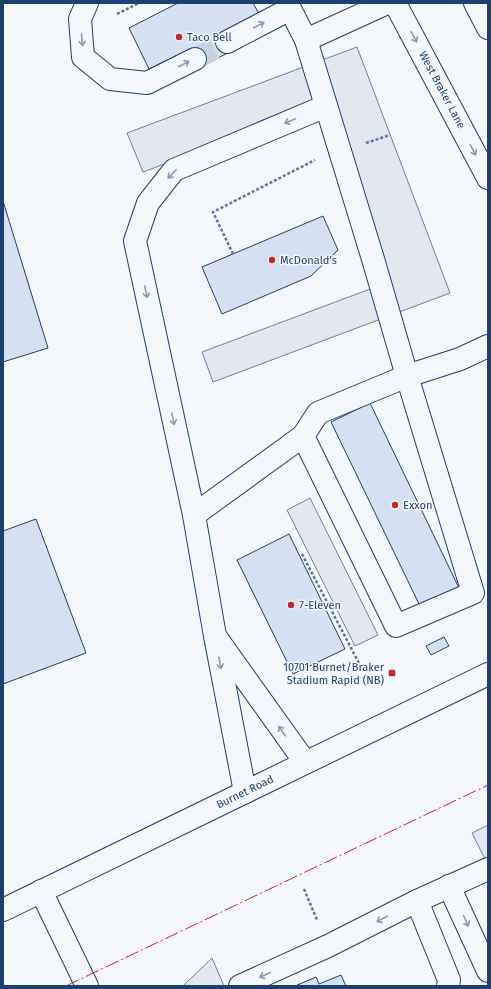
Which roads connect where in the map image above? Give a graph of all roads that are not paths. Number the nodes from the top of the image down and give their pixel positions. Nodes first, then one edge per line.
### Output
1 (88, 3) edge
2 (387, 3) edge
3 (395, 3) edge
4 (475, 3) edge
5 (289, 6) edge
6 (488, 28) edge
7 (306, 40) junction
8 (227, 42) tunnel mouth
9 (195, 58) tunnel mouth
10 (326, 106) junction
11 (488, 178) edge
12 (488, 346) edge
13 (407, 376) junction
14 (303, 436) junction
15 (194, 516) junction
16 (215, 636) junction
17 (488, 674) edge
18 (305, 762) junction
19 (245, 792) junction
20 (488, 868) edge
21 (449, 886) junction
22 (41, 891) junction
23 (417, 901) junction
24 (3, 910) edge
25 (488, 971) edge
26 (87, 986) edge
27 (240, 986) edge
28 (448, 986) edge

1 -> 9 main road
2 - 7 main road
3 -> 11 main road, West Braker Lane
4 - 6 main road
5 - 7 main road
8 -> 5 main road
7 - 10 main road
10 - 13 main road
10 -> 15 main road
12 - 13 main road
13 - 14 main road
13 - 14 main road
14 - 15 main road
15 - 16 main road
18 -> 16 main road
16 -> 19 main road
17 - 18 main road, Burnet Road
18 - 19 main road, Burnet Road
19 - 22 main road, Burnet Road
20 - 21 main road
21 - 23 main road
21 -> 25 main road
22 - 24 main road, Burnet Road
22 - 26 main road
23 -> 27 main road
23 - 28 main road

